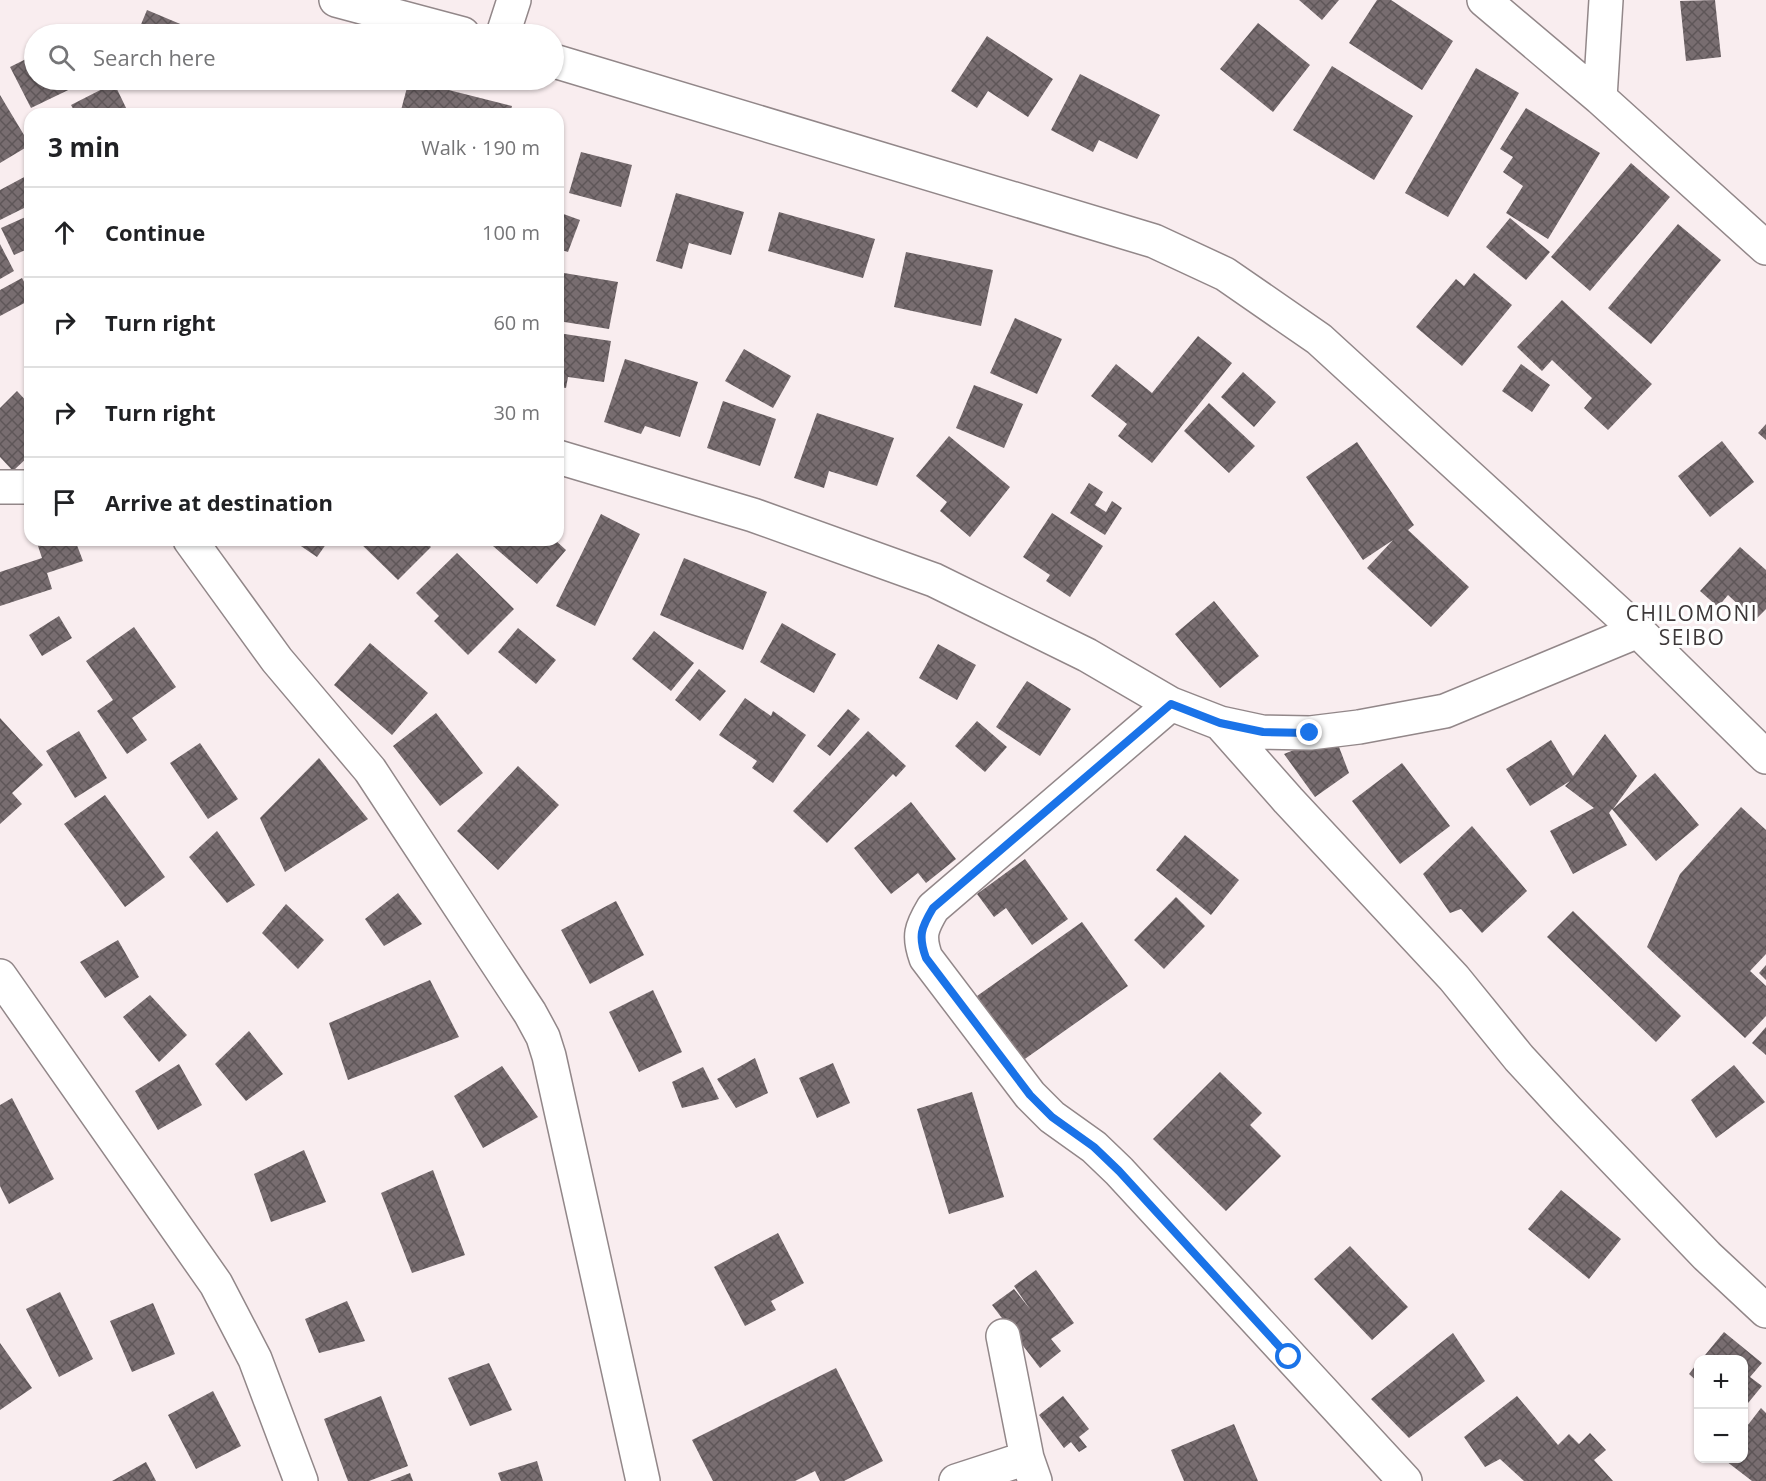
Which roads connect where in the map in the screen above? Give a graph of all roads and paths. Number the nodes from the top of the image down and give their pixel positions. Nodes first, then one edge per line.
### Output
1 (336, 0) edge
2 (514, 0) edge
3 (1485, 0) edge
4 (1605, 0) edge
5 (426, 24) edge
6 (506, 24) edge
7 (564, 64) edge
8 (1600, 98) junction
9 (1766, 248) edge
10 (564, 459) edge
11 (0, 487) edge
12 (24, 487) edge
13 (194, 546) edge
14 (1638, 631) junction
15 (1171, 704) junction
16 (1220, 723) junction
17 (1766, 757) edge
18 (0, 976) edge
19 (1766, 1311) edge
20 (1003, 1336) dead end
21 (1031, 1469) edge
22 (301, 1481) edge
23 (643, 1481) edge
24 (956, 1481) edge
25 (1405, 1481) edge

1 - 5 street
2 - 6 street
3 - 8 street
4 - 8 street
7 - 14 street
8 - 9 street
10 - 15 street
11 - 12 street
13 - 23 street
14 - 16 street
14 - 17 street
15 - 16 street
15 - 25 street
16 - 19 street
18 - 22 street
20 - 21 street
21 - 24 street

